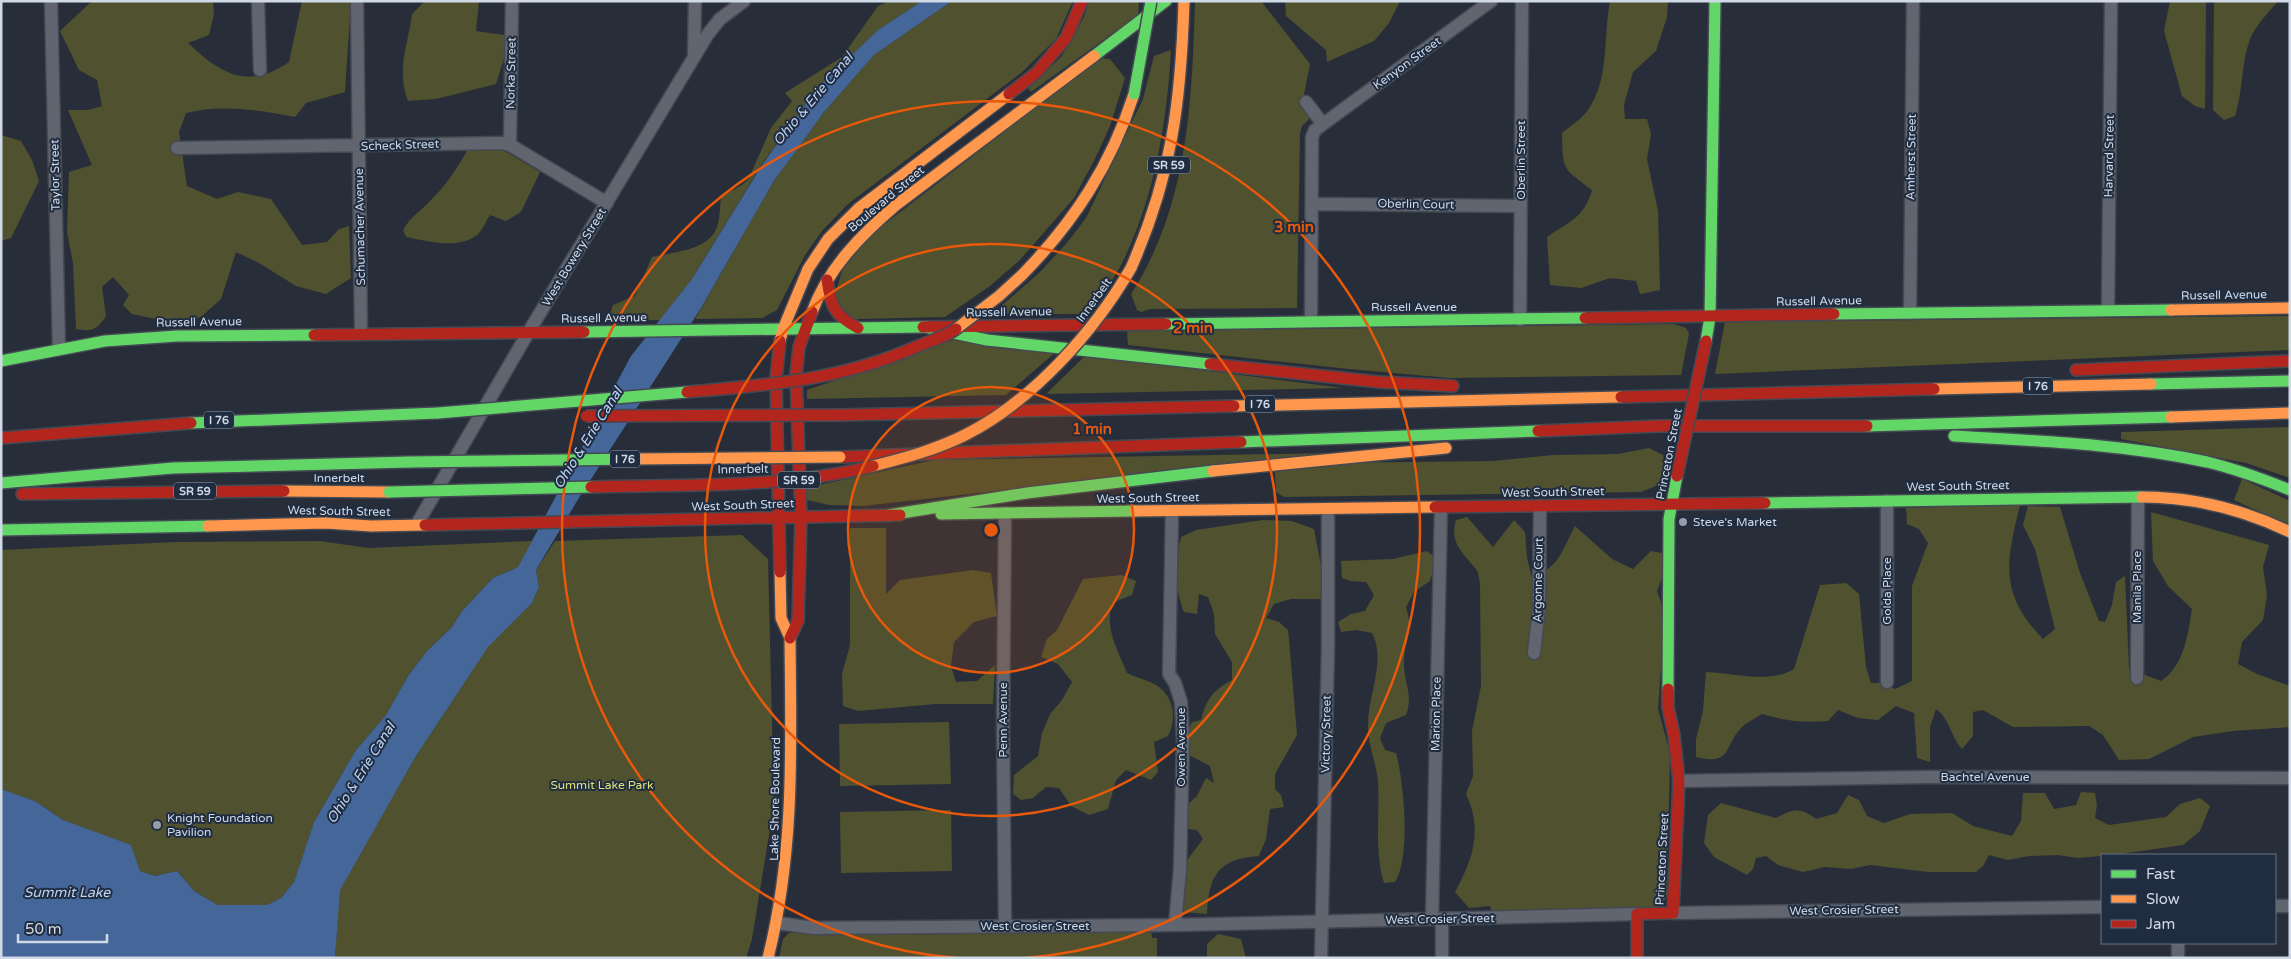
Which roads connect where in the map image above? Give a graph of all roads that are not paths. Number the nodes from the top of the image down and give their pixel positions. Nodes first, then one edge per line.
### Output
1 (51, 1) edge
2 (258, 1) edge
3 (357, 1) edge
4 (512, 1) edge
5 (695, 1) edge
6 (744, 1) edge
7 (1082, 1) edge
8 (1151, 1) edge
9 (1166, 1) edge
10 (1184, 1) edge
11 (1491, 1) edge
12 (1522, 1) edge
13 (1715, 1) edge
14 (1913, 1) edge
15 (2111, 1) edge
16 (694, 58) junction
17 (260, 70) dead end
18 (1306, 102) dead end
19 (1323, 124) junction
20 (510, 145) junction
21 (358, 146) junction
22 (177, 148) dead end
23 (607, 203) junction
24 (1312, 204) junction
25 (1520, 206) junction
26 (827, 280) junction
27 (2290, 308) edge
28 (2108, 310) junction
29 (1910, 313) junction
30 (1710, 317) junction
31 (1520, 320) junction
32 (1311, 321) junction
33 (925, 326) junction
34 (804, 328) junction
35 (858, 328) junction
36 (783, 329) junction
37 (361, 333) junction
38 (528, 333) junction
39 (59, 349) junction
40 (1, 361) edge
41 (2290, 361) edge
42 (2059, 371) dead end
43 (1981, 376) dead end
44 (2290, 381) edge
45 (1464, 387) dead end
46 (1493, 388) dead end
47 (1786, 393) junction
48 (1679, 394) junction
49 (438, 413) junction
50 (2290, 413) edge
51 (555, 415) dead end
52 (574, 416) dead end
53 (1659, 426) junction
54 (1836, 426) junction
55 (1, 438) edge
56 (1, 483) edge
57 (2290, 490) edge
58 (1, 494) edge
59 (2138, 496) junction
60 (1887, 501) junction
61 (1673, 503) junction
62 (1540, 506) junction
63 (1441, 508) junction
64 (1328, 509) junction
65 (1172, 511) junction
66 (1004, 513) junction
67 (889, 515) junction
68 (801, 517) junction
69 (780, 518) junction
70 (417, 524) junction
71 (1, 530) edge
72 (2290, 532) edge
73 (790, 638) junction
74 (1534, 653) dead end
75 (2137, 678) dead end
76 (1887, 682) dead end
77 (2290, 778) edge
78 (1679, 781) junction
79 (2276, 906) edge
80 (2290, 906) edge
81 (2101, 907) edge
82 (1673, 913) junction
83 (1637, 914) junction
84 (1437, 919) junction
85 (1322, 921) junction
86 (777, 923) junction
87 (1175, 925) junction
88 (1004, 926) junction
89 (2178, 944) edge
90 (768, 958) edge
91 (1322, 958) edge
92 (1442, 958) edge
93 (1637, 958) edge
94 (2178, 958) edge

1 - 39 street, Taylor Street
2 - 17 street
3 - 21 street, Schumacher Avenue
4 - 20 street, Norka Street
5 - 16 street
6 - 16 street, West Bowery Street
7 - 36 main road, Boulevard Street
8 - 49 main road, bridge
9 - 26 main road, Boulevard Street
10 - 58 main road, Innerbelt / SR 59, bridge
11 - 19 street, Kenyon Street
12 - 25 street, Oberlin Street
13 - 30 main road, Princeton Street
14 - 29 street, Amherst Street
15 - 28 street, Harvard Street
16 - 23 street, West Bowery Street
18 - 19 street
19 - 24 street
20 - 21 street, Scheck Street
20 - 23 street, Scheck Street
21 - 22 street, Scheck Street
21 - 37 street, Schumacher Avenue
23 - 38 street, West Bowery Street
24 - 25 street, Oberlin Court
24 - 32 street
25 - 31 street, Oberlin Street
26 - 34 main road, Boulevard Street
26 - 35 main road
27 - 28 main road, Russell Avenue
28 - 29 main road, Russell Avenue
29 - 30 main road, Russell Avenue
30 - 31 main road, Russell Avenue
30 - 61 main road, Princeton Street, bridge
31 - 32 main road, Russell Avenue
32 - 33 main road, Russell Avenue
33 - 35 main road, Russell Avenue
33 - 45 main road
34 - 35 main road, Russell Avenue
34 - 36 main road, Russell Avenue
34 - 68 main road, Boulevard Street
36 - 38 main road, Russell Avenue
36 - 69 main road, Boulevard Street
37 - 38 main road, Russell Avenue
37 - 39 main road, Russell Avenue
38 - 70 street, West Bowery Street
39 - 40 main road, Russell Avenue
41 - 42 main road
43 - 47 main road
44 - 47 main road, I 76
46 - 48 main road
47 - 48 main road, I 76
48 - 52 main road, I 76, bridge
49 - 51 main road, I 76, bridge
49 - 55 main road, I 76
50 - 54 main road, I 76
53 - 54 main road, I 76
53 - 56 main road, I 76, bridge
53 - 67 main road
54 - 57 main road
59 - 60 main road, West South Street
59 - 72 main road, West South Street
59 - 75 street, Manila Place
60 - 61 main road, West South Street
60 - 76 street, Golda Place
61 - 62 main road, West South Street
61 - 78 main road, Princeton Street
62 - 63 main road, West South Street
62 - 74 street, Argonne Court
63 - 64 main road, West South Street
63 - 84 street, Marion Place
64 - 65 main road, West South Street
64 - 85 street, Victory Street
65 - 66 main road, West South Street
65 - 87 street, Owen Avenue
66 - 67 main road, West South Street
66 - 88 street, Penn Avenue
67 - 68 main road, West South Street
68 - 69 main road, West South Street
68 - 73 main road, Lake Shore Boulevard
69 - 70 main road, West South Street
69 - 73 main road, Lake Shore Boulevard
70 - 71 main road, West South Street
73 - 86 main road, Lake Shore Boulevard
77 - 78 street, Bachtel Avenue
78 - 82 main road, Princeton Street
79 - 80 street
81 - 82 street, West Crosier Street
82 - 83 main road, West Crosier Street
83 - 84 street, West Crosier Street
83 - 93 main road, Princeton Street
84 - 85 street, West Crosier Street
84 - 92 street, Marion Place
85 - 87 street, West Crosier Street
85 - 91 street, Victory Street
86 - 88 street, West Crosier Street
86 - 90 main road, Lake Shore Boulevard
87 - 88 street, West Crosier Street
89 - 94 street

